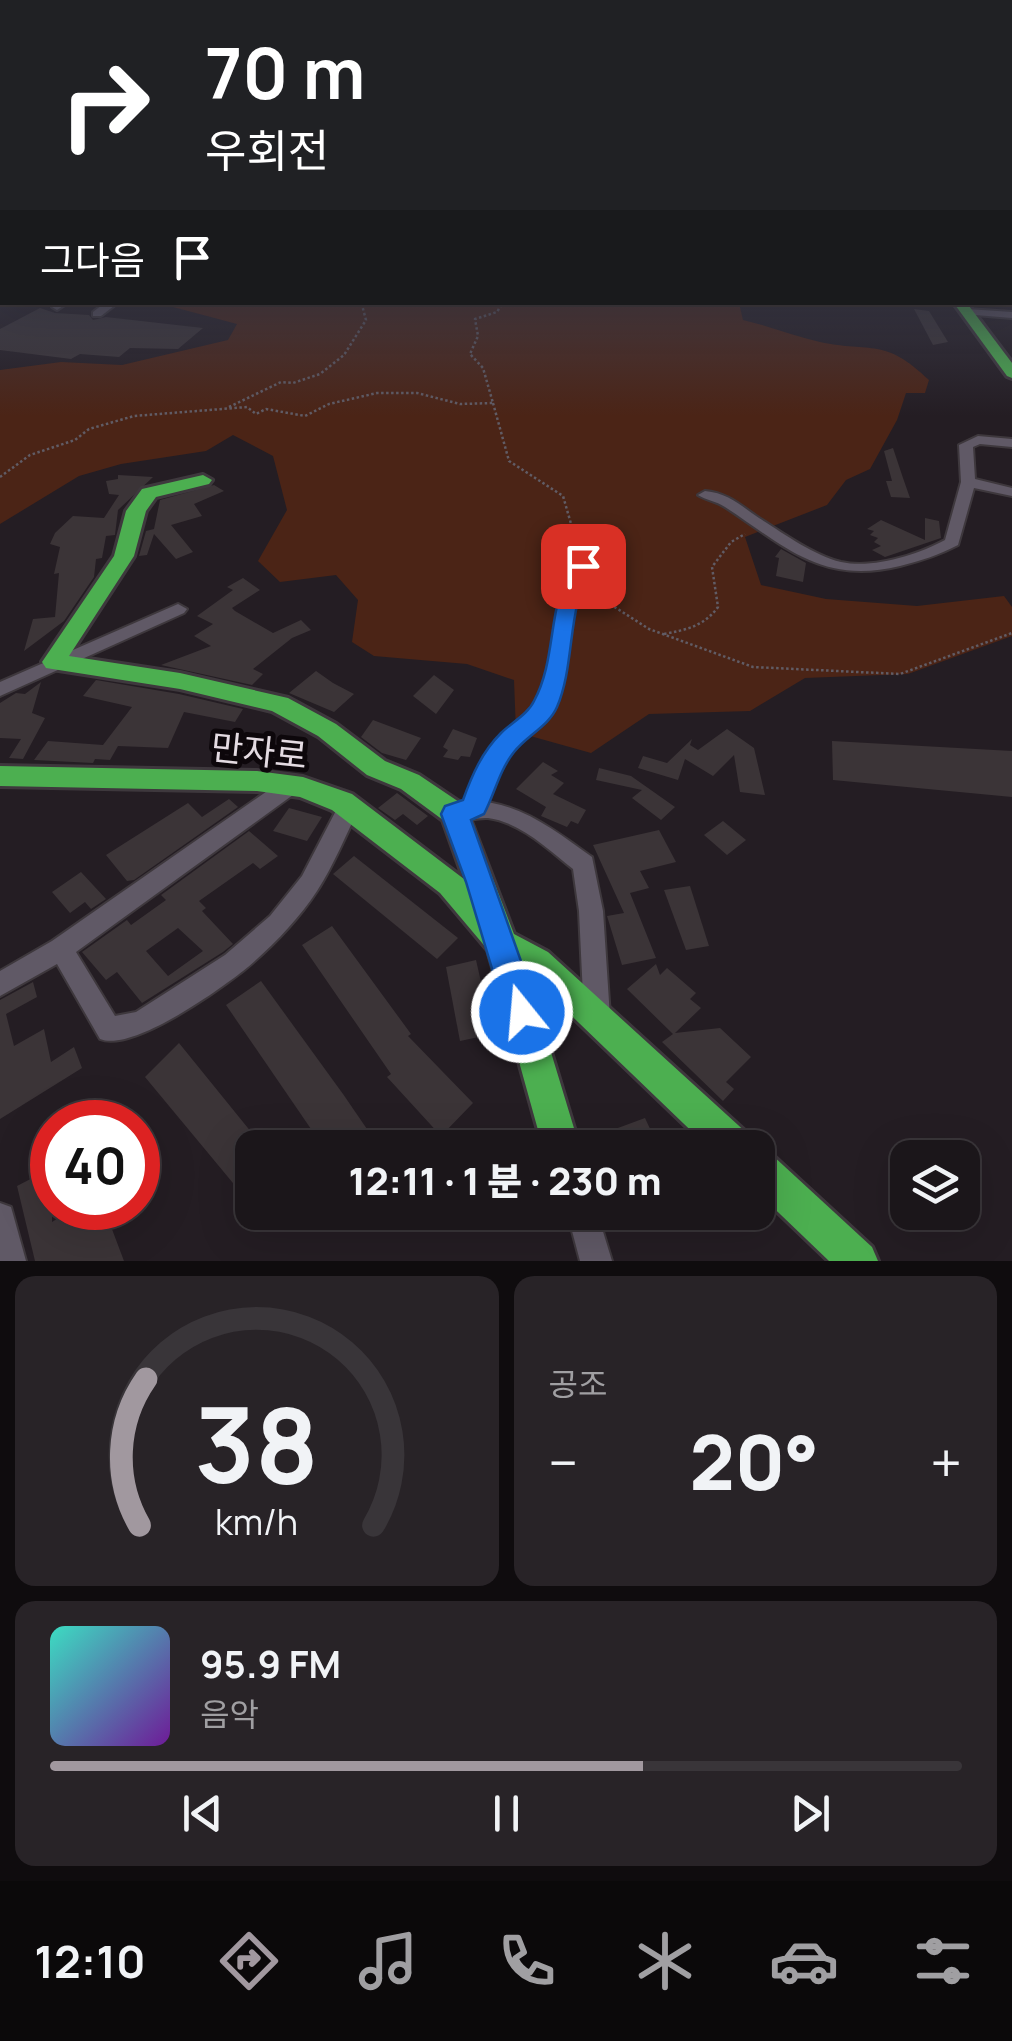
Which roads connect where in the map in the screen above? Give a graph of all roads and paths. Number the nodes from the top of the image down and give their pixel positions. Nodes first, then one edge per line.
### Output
1 (110, 305) edge
2 (362, 305) edge
3 (502, 305) edge
4 (963, 307) edge
5 (97, 314) dead end
6 (1012, 315) edge
7 (1010, 368) edge
8 (493, 403) junction
9 (228, 408) junction
10 (1012, 443) edge
11 (0, 477) edge
12 (203, 480) dead end
13 (968, 482) junction
14 (1012, 492) edge
15 (705, 495) dead end
16 (766, 526) junction
17 (583, 566) junction
18 (178, 609) dead end
19 (1012, 633) edge
20 (662, 634) junction
21 (54, 662) junction
22 (0, 690) edge
23 (0, 776) edge
24 (290, 786) junction
25 (349, 807) junction
26 (465, 810) junction
27 (502, 943) junction
28 (60, 949) junction
29 (0, 984) edge
30 (597, 1018) junction
31 (557, 1130) edge
32 (717, 1130) edge
33 (775, 1183) edge
34 (0, 1218) edge
35 (587, 1230) edge
36 (10, 1261) edge
37 (596, 1261) edge
38 (858, 1261) edge

1 - 5 street
2 - 9 path
3 - 8 path
4 - 6 street
4 - 7 street
8 - 9 path
8 - 17 path
9 - 11 path
10 - 13 street
12 - 21 street
13 - 14 street
13 - 16 street
15 - 16 street
16 - 20 path
17 - 20 path
17 - 26 lane
18 - 21 street
19 - 20 path
21 - 22 street
21 - 26 street
23 - 24 street, 만자로
24 - 25 street, 만자로
24 - 28 street
25 - 27 street, 만자로
25 - 28 street
26 - 27 street
26 - 30 street
27 - 30 street, 만자로
27 - 31 street
28 - 29 street
30 - 32 street, 만자로
33 - 38 street
34 - 36 street
35 - 37 street

